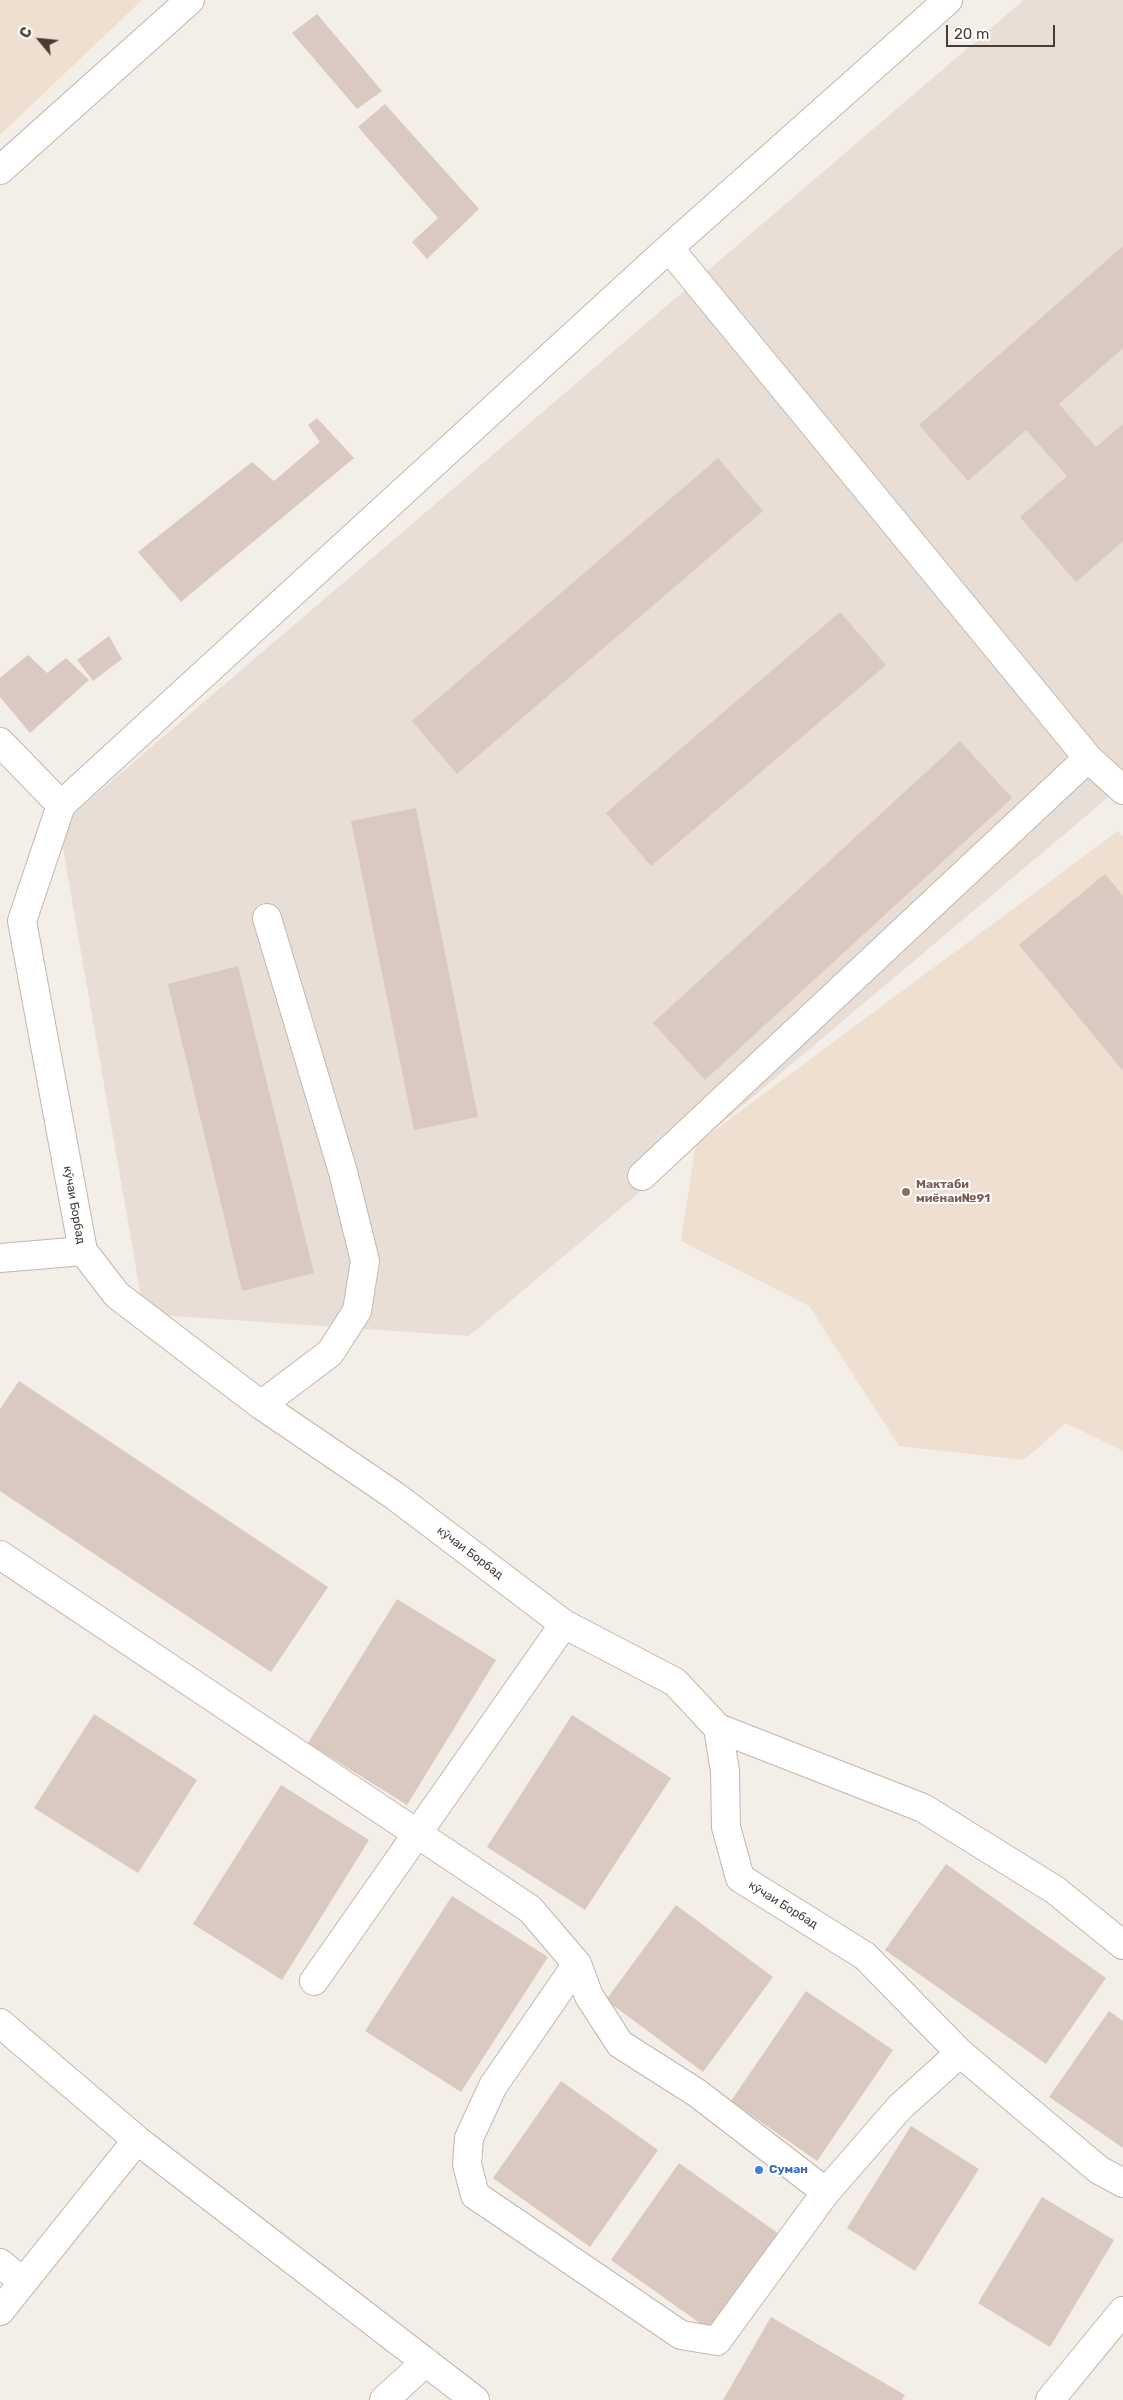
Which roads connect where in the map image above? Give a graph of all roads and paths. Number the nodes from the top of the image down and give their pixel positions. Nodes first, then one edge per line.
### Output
1 (190, 0) edge
2 (948, 0) edge
3 (0, 170) edge
4 (669, 248) junction
5 (0, 742) edge
6 (1088, 758) junction
7 (1123, 790) edge
8 (61, 805) junction
9 (267, 918) dead end
10 (642, 1176) dead end
11 (83, 1252) junction
12 (0, 1258) edge
13 (261, 1405) junction
14 (0, 1555) edge
15 (564, 1624) junction
16 (718, 1728) junction
17 (418, 1832) junction
18 (1123, 1945) edge
19 (578, 1964) junction
20 (314, 1980) dead end
21 (0, 2023) edge
22 (960, 2053) junction
23 (137, 2140) junction
24 (1123, 2183) edge
25 (826, 2192) junction
26 (0, 2263) edge
27 (23, 2282) junction
28 (0, 2311) edge
29 (1123, 2311) edge
30 (426, 2362) junction
31 (384, 2400) edge
32 (475, 2400) edge
33 (1050, 2400) edge

1 - 3 street
2 - 4 street
4 - 6 street
4 - 8 street
5 - 8 street
6 - 7 street
6 - 10 street
8 - 11 street, кӯчаи Борбад
9 - 13 street
11 - 12 street
11 - 13 street, кӯчаи Борбад
13 - 15 street, кӯчаи Борбад
14 - 17 street
15 - 16 street, кӯчаи Борбад
15 - 17 street
16 - 18 street
16 - 22 street, кӯчаи Борбад
17 - 19 street
17 - 20 street
19 - 25 street
19 - 25 street
21 - 23 street
22 - 24 street, кӯчаи Борбад
22 - 25 street
23 - 27 street
23 - 30 street
26 - 27 street
27 - 28 street
29 - 33 street
30 - 31 street
30 - 32 street

